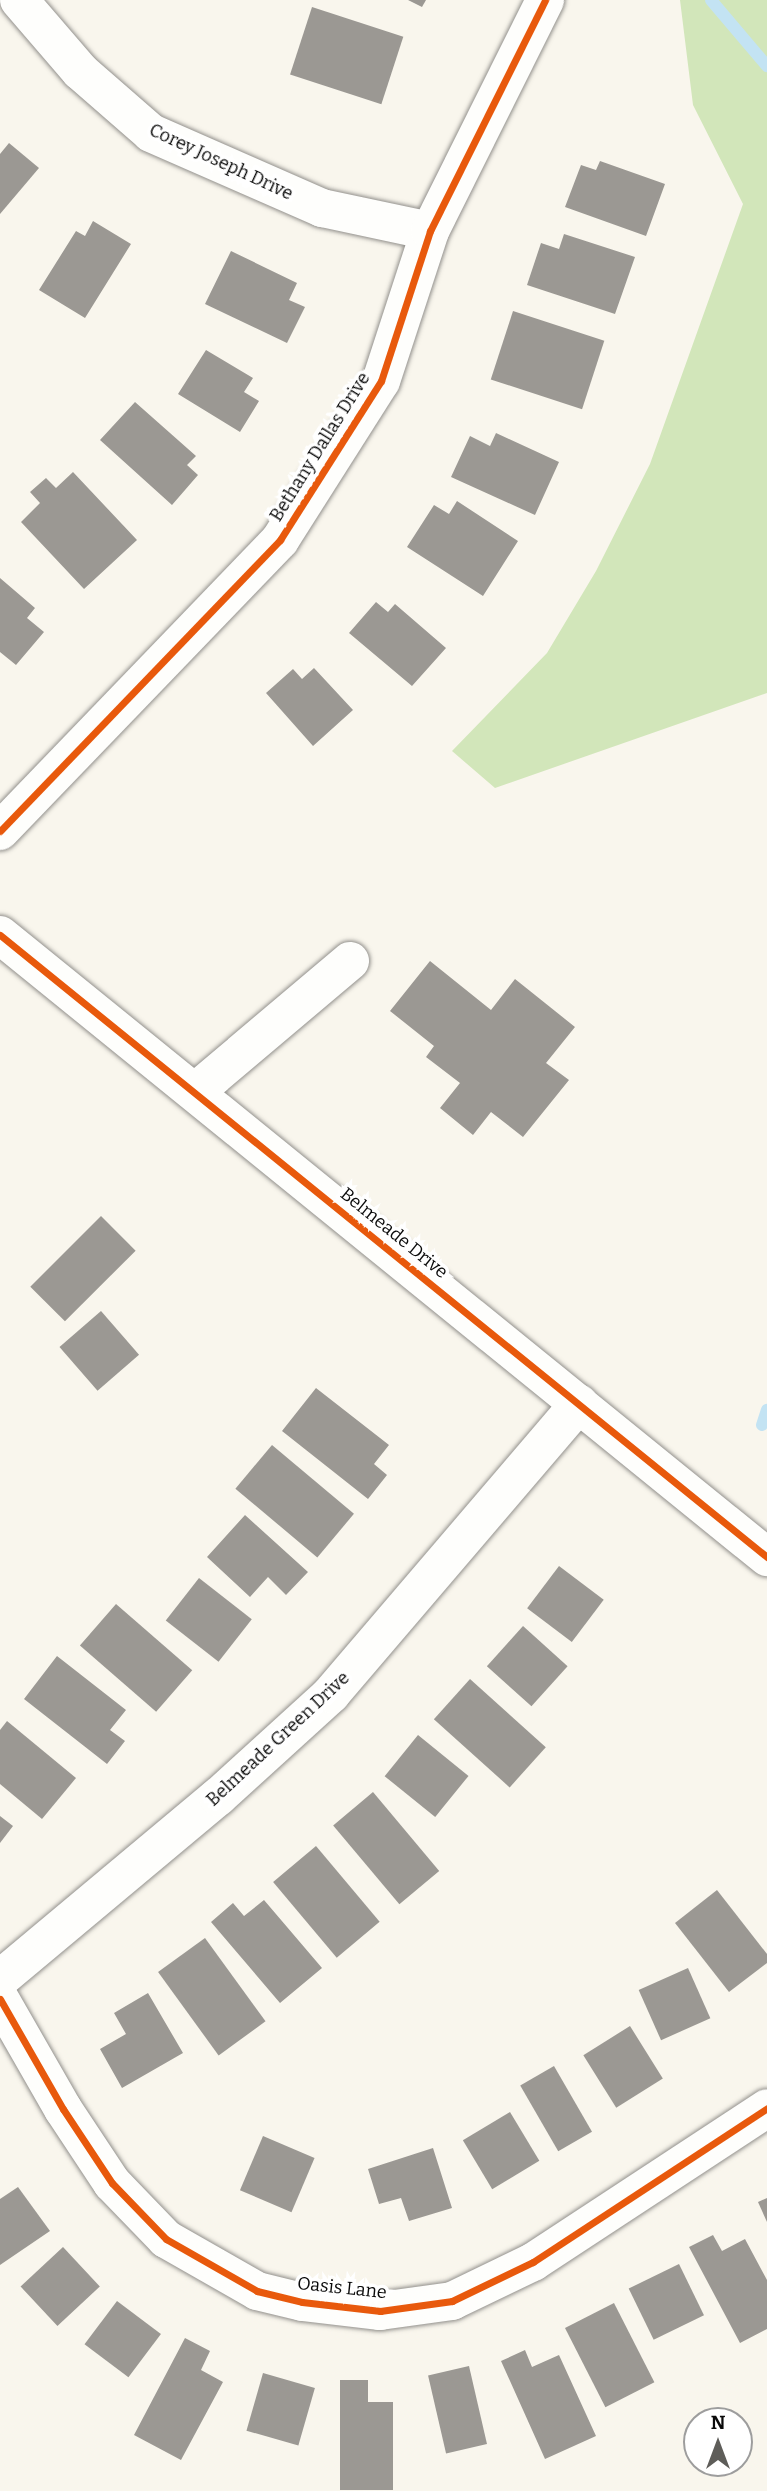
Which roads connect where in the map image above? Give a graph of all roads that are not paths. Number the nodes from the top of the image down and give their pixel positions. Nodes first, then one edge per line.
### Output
1 (19, 0) edge
2 (545, 0) edge
3 (429, 231) junction
4 (0, 831) edge
5 (0, 935) edge
6 (351, 961) dead end
7 (195, 1092) junction
8 (579, 1404) junction
9 (767, 1557) edge
10 (0, 1979) edge
11 (0, 1999) edge
12 (767, 2108) edge

1 - 3 street, Corey Joseph Drive
2 - 3 street, Bethany Dallas Drive
3 - 4 street, Bethany Dallas Drive
5 - 7 street, Belmeade Drive
6 - 7 street
7 - 8 street, Belmeade Drive
8 - 9 street, Belmeade Drive
8 - 10 street, Belmeade Green Drive
11 - 12 street, Oasis Lane

